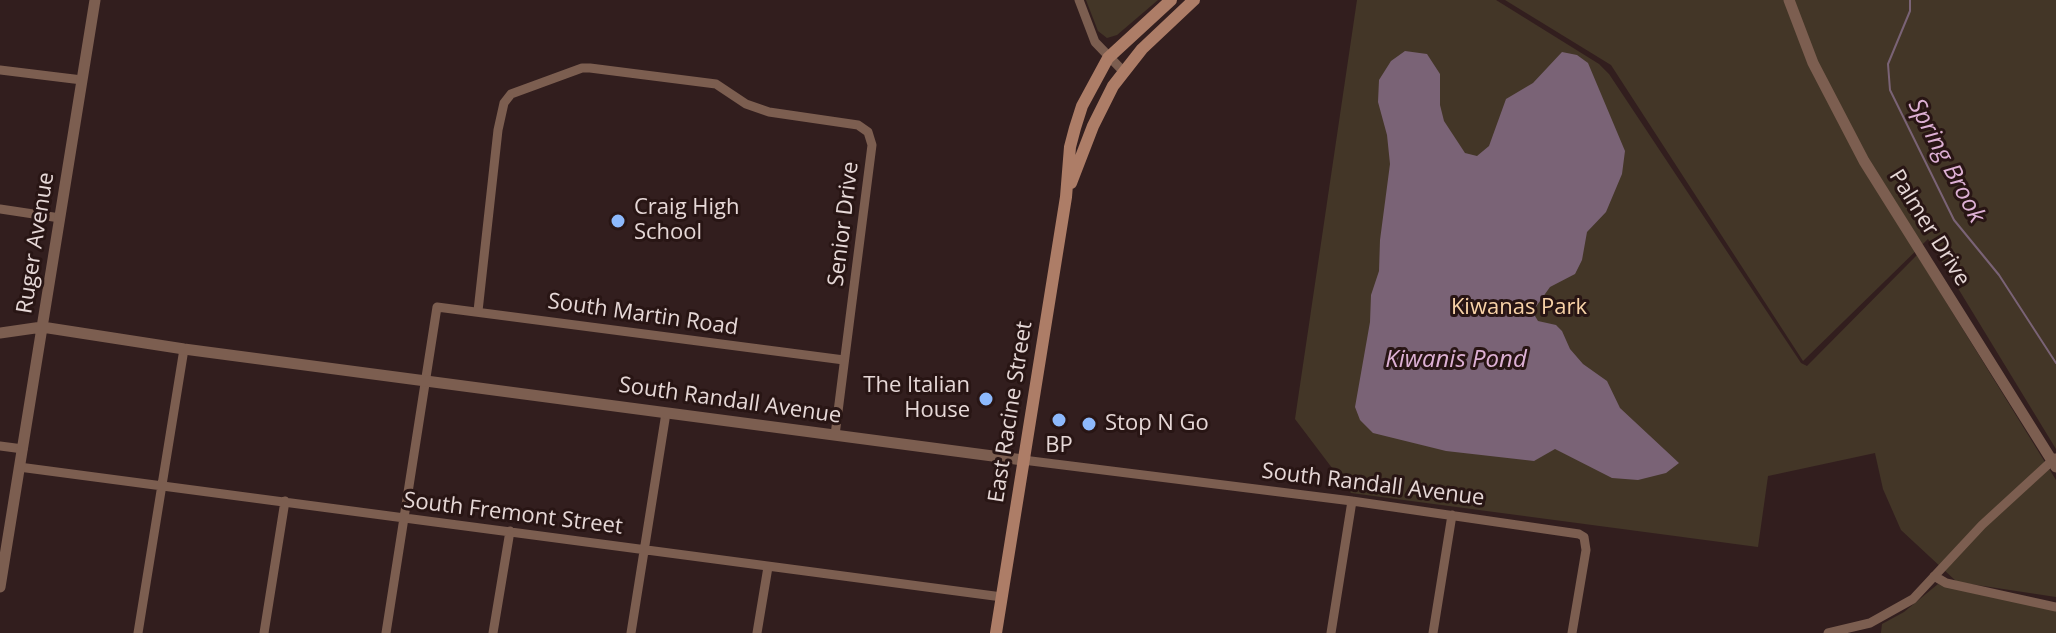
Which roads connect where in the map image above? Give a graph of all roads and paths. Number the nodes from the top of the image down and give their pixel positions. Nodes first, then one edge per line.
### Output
1 (95, 0) edge
2 (1079, 0) edge
3 (1171, 0) edge
4 (1194, 0) edge
5 (1789, 0) edge
6 (1108, 58) junction
7 (0, 70) edge
8 (1123, 71) junction
9 (82, 80) junction
10 (1066, 197) junction
11 (0, 209) edge
12 (60, 218) junction
13 (478, 311) junction
14 (42, 327) junction
15 (0, 333) edge
16 (184, 349) junction
17 (844, 360) junction
18 (426, 381) junction
19 (666, 413) junction
20 (835, 435) junction
21 (0, 446) edge
22 (23, 449) junction
23 (1023, 460) junction
24 (2055, 462) edge
25 (19, 467) junction
26 (162, 486) junction
27 (285, 501) junction
28 (1352, 501) junction
29 (1452, 515) junction
30 (404, 518) junction
31 (510, 531) junction
32 (644, 550) junction
33 (2, 562) edge
34 (768, 567) junction
35 (1934, 576) junction
36 (0, 587) edge
37 (1002, 597) junction
38 (2056, 607) edge
39 (138, 633) edge
40 (264, 633) edge
41 (386, 633) edge
42 (493, 633) edge
43 (631, 633) edge
44 (757, 633) edge
45 (996, 633) edge
46 (1331, 633) edge
47 (1433, 633) edge
48 (1572, 633) edge
49 (1828, 633) edge

1 - 9 street, Ruger Avenue
2 - 6 street
3 - 6 main road, East Racine Street
4 - 8 main road, East Racine Street
5 - 24 street, Palmer Drive
6 - 8 street
6 - 10 main road, East Racine Street
7 - 9 street
8 - 10 main road, East Racine Street
9 - 12 street, Ruger Avenue
10 - 23 main road, East Racine Street
11 - 12 street
12 - 14 street, Ruger Avenue
13 - 17 street, South Martin Road
13 - 17 street, Senior Drive
13 - 18 street, South Martin Road
14 - 15 street, South Randall Avenue
14 - 16 street, South Randall Avenue
14 - 22 street, Ruger Avenue
16 - 18 street, South Randall Avenue
16 - 26 street
17 - 20 street, Senior Drive
18 - 19 street, South Randall Avenue
18 - 30 street
19 - 20 street, South Randall Avenue
19 - 32 street
20 - 23 street, South Randall Avenue
21 - 22 street
22 - 25 street, Ruger Avenue
23 - 28 street, South Randall Avenue
23 - 37 main road, East Racine Street
24 - 35 street
25 - 26 street, South Fremont Street
25 - 33 street, Ruger Avenue
26 - 27 street, South Fremont Street
26 - 39 street
27 - 30 street, South Fremont Street
27 - 40 street
28 - 29 street, South Randall Avenue
28 - 46 street
29 - 47 street
29 - 48 street, South Randall Avenue
30 - 31 street, South Fremont Street
30 - 41 street
31 - 32 street, South Fremont Street
31 - 42 street
32 - 34 street, South Fremont Street
32 - 43 street
33 - 36 street, Ruger Avenue
34 - 37 street, South Fremont Street
34 - 44 street
35 - 38 street
35 - 49 street
37 - 45 main road, East Racine Street

